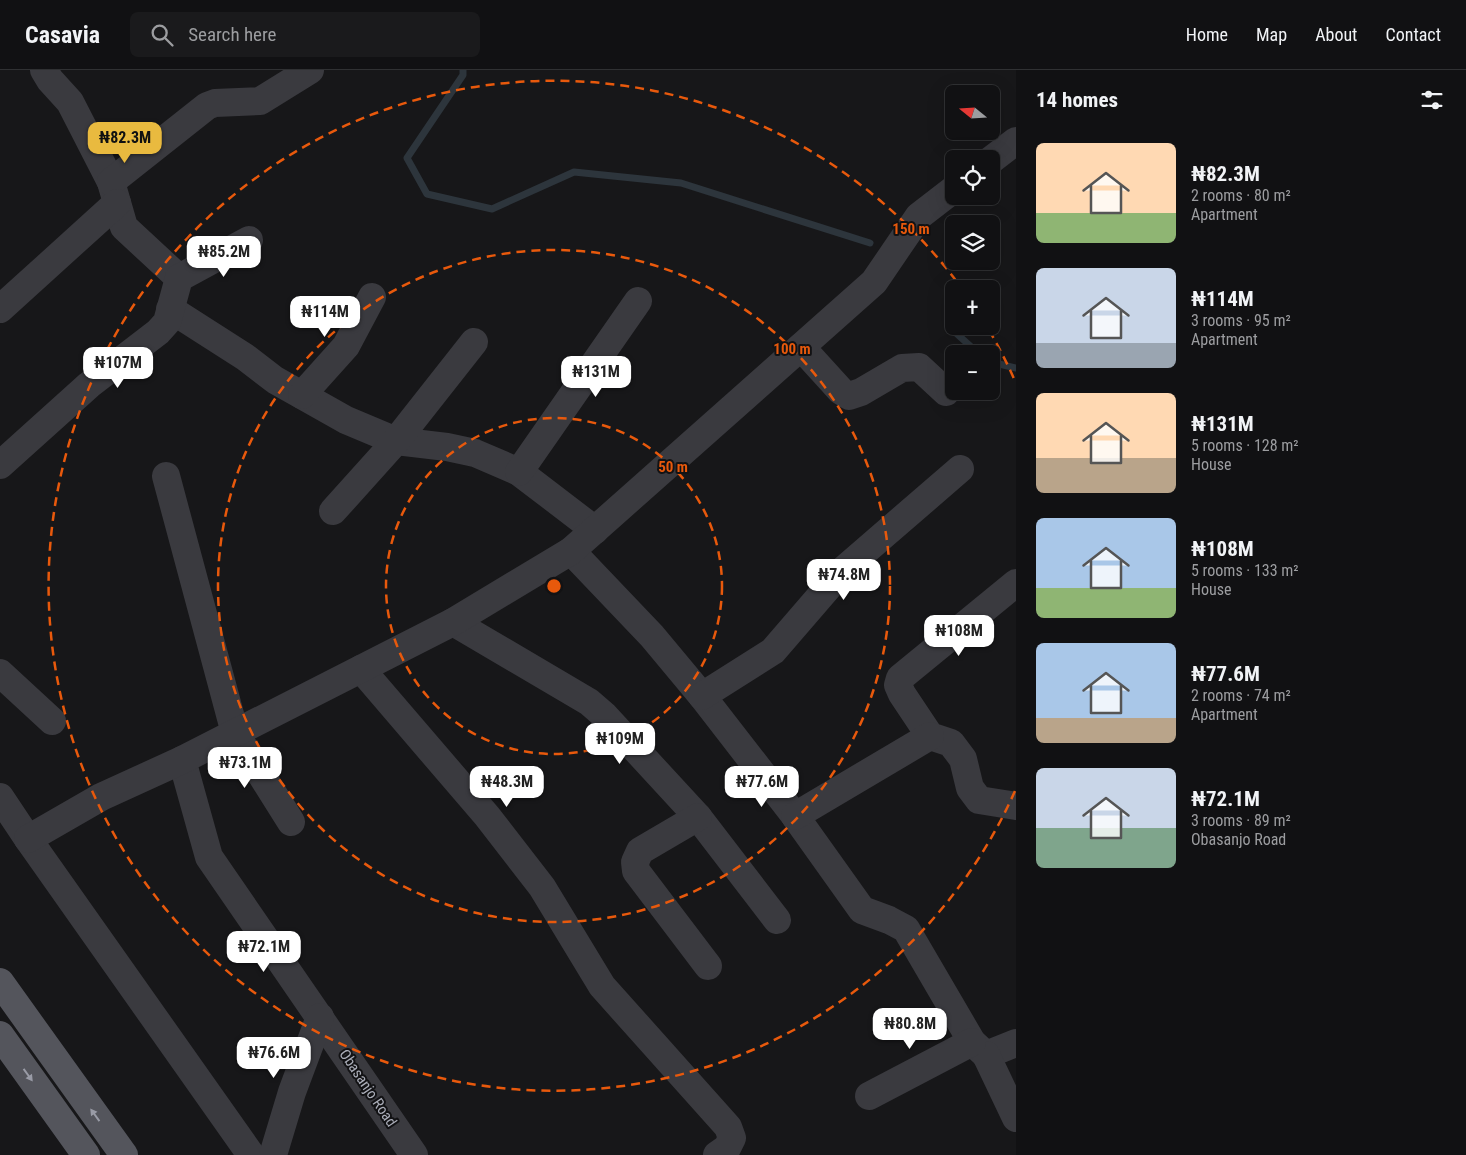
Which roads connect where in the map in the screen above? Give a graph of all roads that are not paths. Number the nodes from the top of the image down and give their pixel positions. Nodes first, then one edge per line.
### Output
1 (310, 70) edge
2 (50, 73) edge
3 (1016, 141) edge
4 (1000, 153) edge
5 (114, 192) junction
6 (945, 196) edge
7 (249, 240) dead end
8 (179, 278) junction
9 (372, 297) dead end
10 (638, 301) dead end
11 (0, 309) edge
12 (170, 309) junction
13 (474, 342) dead end
14 (802, 347) junction
15 (945, 391) edge
16 (302, 396) junction
17 (396, 441) junction
18 (0, 465) edge
19 (960, 469) dead end
20 (519, 472) junction
21 (166, 476) dead end
22 (333, 511) dead end
23 (595, 530) junction
24 (572, 551) junction
25 (1016, 583) edge
26 (453, 622) junction
27 (361, 669) junction
28 (0, 673) edge
29 (702, 696) junction
30 (52, 721) dead end
31 (235, 733) junction
32 (930, 736) junction
33 (182, 760) junction
34 (0, 798) edge
35 (1016, 806) edge
36 (795, 816) junction
37 (698, 817) junction
38 (291, 822) dead end
39 (28, 839) junction
40 (777, 920) dead end
41 (708, 966) dead end
42 (0, 982) edge
43 (320, 1017) junction
44 (0, 1035) edge
45 (1016, 1043) edge
46 (979, 1049) junction
47 (868, 1096) dead end
48 (1016, 1118) edge
49 (86, 1155) edge
50 (124, 1155) edge
51 (251, 1155) edge
52 (272, 1155) edge
53 (414, 1155) edge
54 (716, 1155) edge

1 - 5 street
2 - 5 street
3 - 4 street
5 - 8 street
5 - 11 street
6 - 14 street
7 - 8 street
8 - 12 street
9 - 16 street
10 - 20 street
12 - 16 street
12 - 18 street
13 - 17 street
14 - 15 street
14 - 23 street
16 - 17 street
17 - 20 street
17 - 22 street
19 - 29 street
20 - 23 street
21 - 31 street
23 - 24 street
24 - 26 street
24 - 29 street
25 - 32 street
26 - 27 street
26 - 37 street
27 - 31 street
27 - 54 street
28 - 30 street
29 - 36 street
31 - 33 street
31 - 38 street
32 - 35 street
32 - 36 street
33 - 39 street
33 - 43 street, Obasanjo Road
34 - 39 street
36 - 46 street
37 - 40 street
37 - 41 street
39 - 51 street
50 -> 42 main road
43 - 52 street
43 - 53 street, Obasanjo Road
44 -> 49 main road
45 - 46 street
46 - 47 street
46 - 48 street

